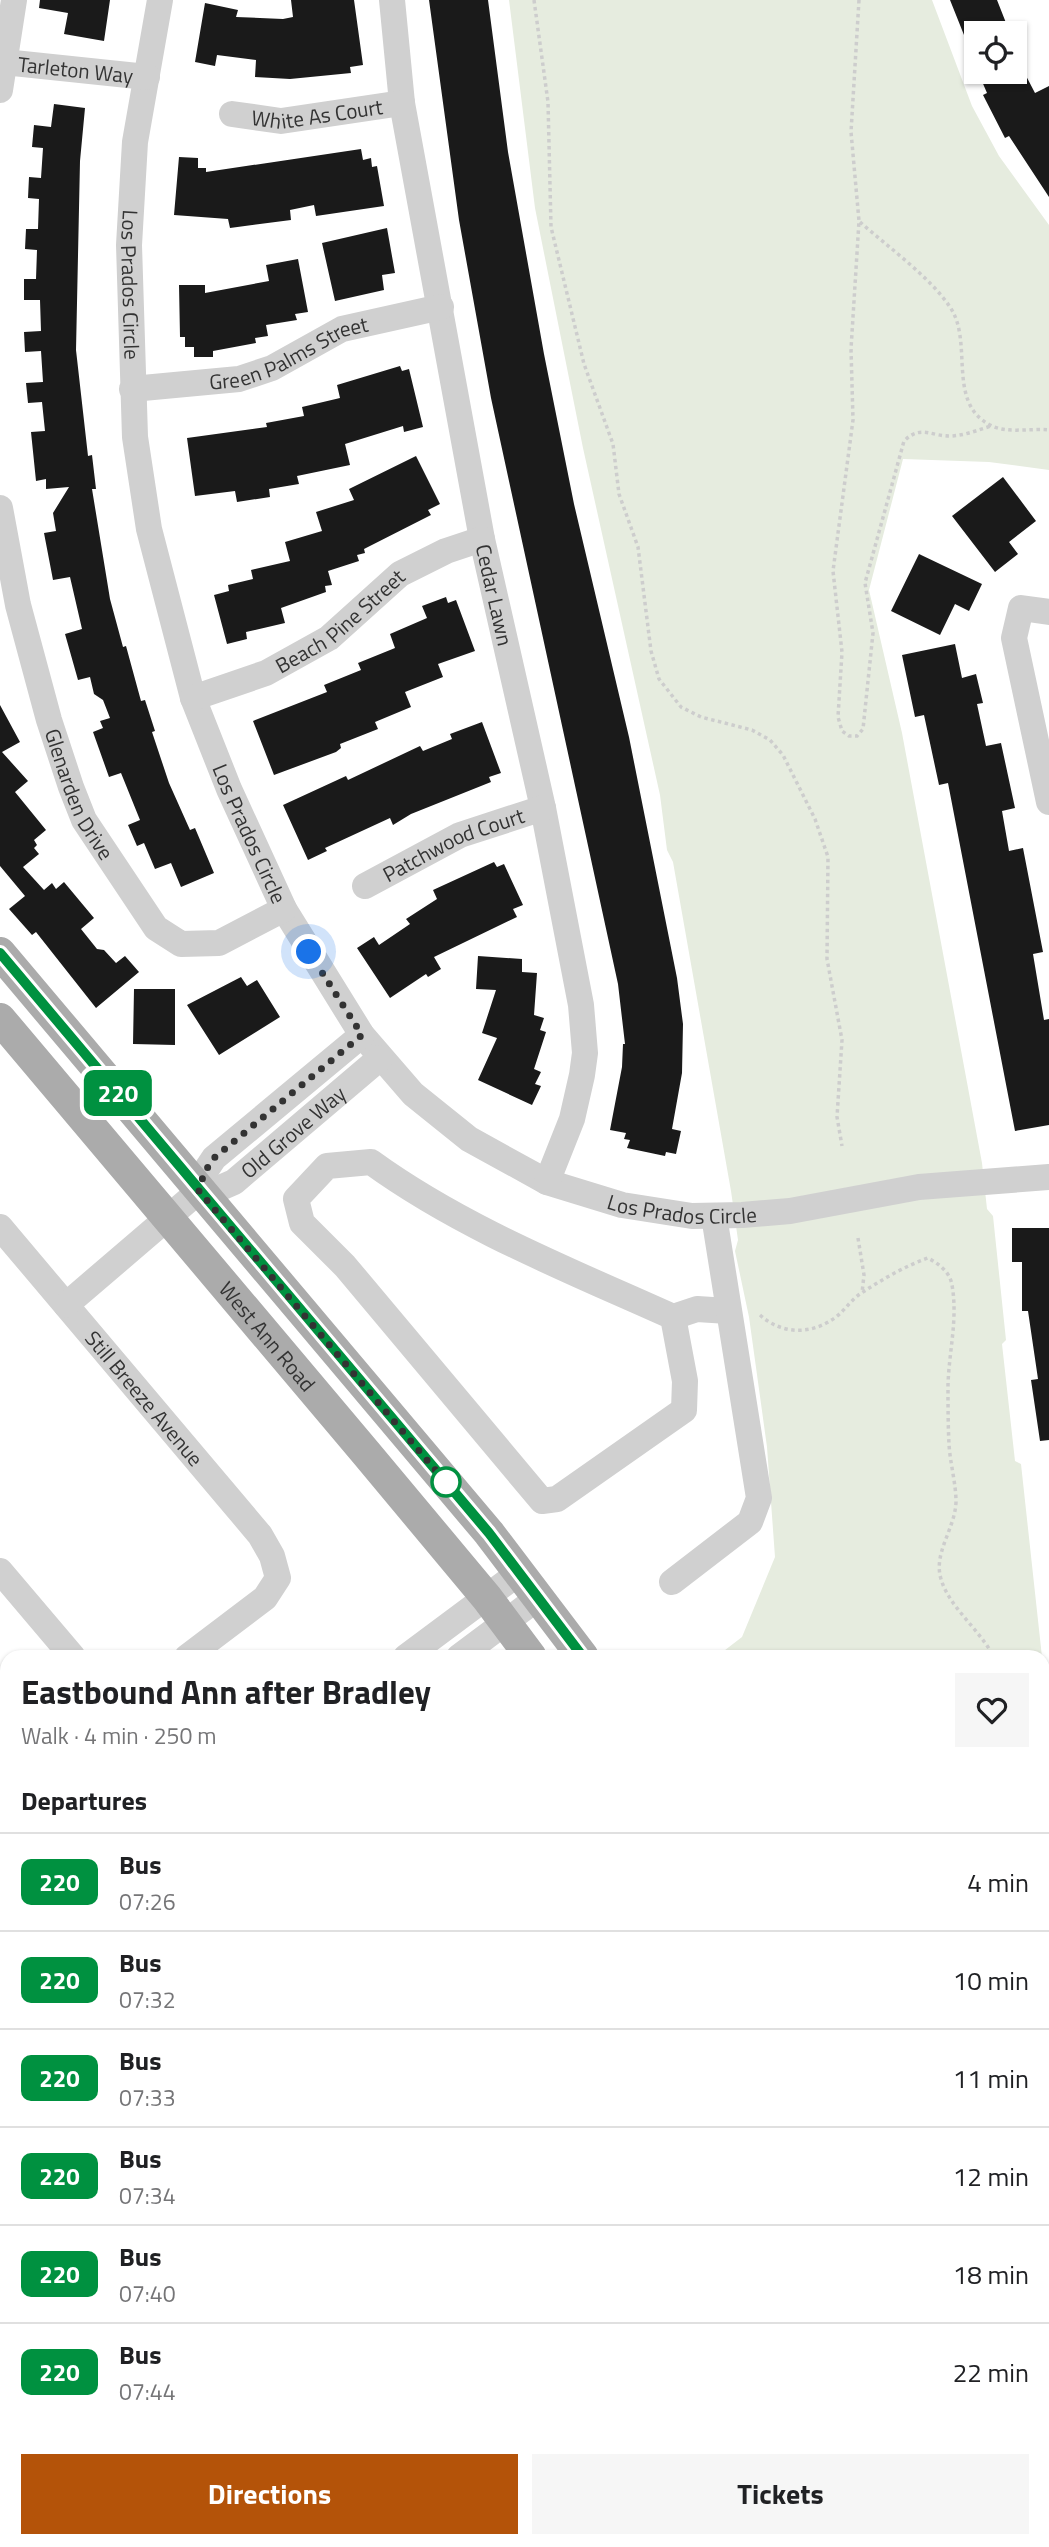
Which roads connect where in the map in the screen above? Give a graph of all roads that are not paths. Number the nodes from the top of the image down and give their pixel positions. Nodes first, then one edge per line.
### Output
1 (15, 0) edge
2 (160, 0) edge
3 (392, 0) edge
4 (4, 62) junction
5 (147, 77) junction
6 (0, 90) edge
7 (401, 103) junction
8 (232, 114) dead end
9 (442, 307) junction
10 (132, 389) junction
11 (0, 508) edge
12 (482, 539) junction
13 (9, 608) edge
14 (1049, 612) edge
15 (193, 698) junction
16 (1049, 802) edge
17 (543, 808) junction
18 (365, 886) dead end
19 (284, 909) junction
20 (0, 953) edge
21 (0, 1019) edge
22 (362, 1035) junction
23 (380, 1058) junction
24 (1049, 1177) edge
25 (548, 1182) junction
26 (199, 1191) junction
27 (714, 1216) junction
28 (167, 1218) junction
29 (0, 1227) edge
30 (66, 1304) junction
31 (728, 1311) junction
32 (673, 1317) junction
33 (0, 1571) edge
34 (520, 1572) junction
35 (672, 1582) dead end
36 (539, 1597) junction
37 (487, 1598) junction
38 (506, 1623) junction
39 (67, 1650) edge
40 (196, 1650) edge
41 (416, 1650) edge
42 (468, 1650) edge
43 (526, 1650) edge
44 (578, 1650) edge

1 - 4 street
2 - 5 street, Los Prados Circle
3 - 7 street, Cedar Lawn
4 - 5 street, Tarleton Way
4 - 6 street
5 - 10 street, Los Prados Circle
7 - 8 street, White As Court
7 - 9 street, Cedar Lawn
9 - 10 street, Green Palms Street
9 - 12 street, Cedar Lawn
10 - 15 street, Los Prados Circle
11 - 13 street, Glenarden Drive
12 - 15 street, Beach Pine Street
12 - 17 street, Cedar Lawn
13 - 19 street, Glenarden Drive
14 - 16 street
15 - 19 street, Los Prados Circle
17 - 18 street, Patchwood Court
17 - 25 street, Cedar Lawn
19 - 22 street, Los Prados Circle
20 - 26 main road, West Ann Road
21 - 28 main road, West Ann Road
22 - 23 street, Los Prados Circle
22 - 26 street, Old Grove Way
23 - 25 street, Los Prados Circle
23 - 26 street, Old Grove Way
24 - 27 street, Los Prados Circle
25 - 27 street, Los Prados Circle
26 - 28 street, Old Grove Way
26 - 34 main road, West Ann Road
27 - 31 street
28 - 30 street, Old Grove Way
28 - 37 main road, West Ann Road
29 - 30 street, Still Breeze Avenue
30 - 40 street, Still Breeze Avenue
31 - 32 street
31 - 35 street
32 - 32 street
33 - 39 street
34 - 36 main road, West Ann Road
34 - 37 street
36 - 38 street
36 - 44 main road, West Ann Road
37 - 38 main road, West Ann Road
37 - 41 street
38 - 42 street
38 - 43 main road, West Ann Road

